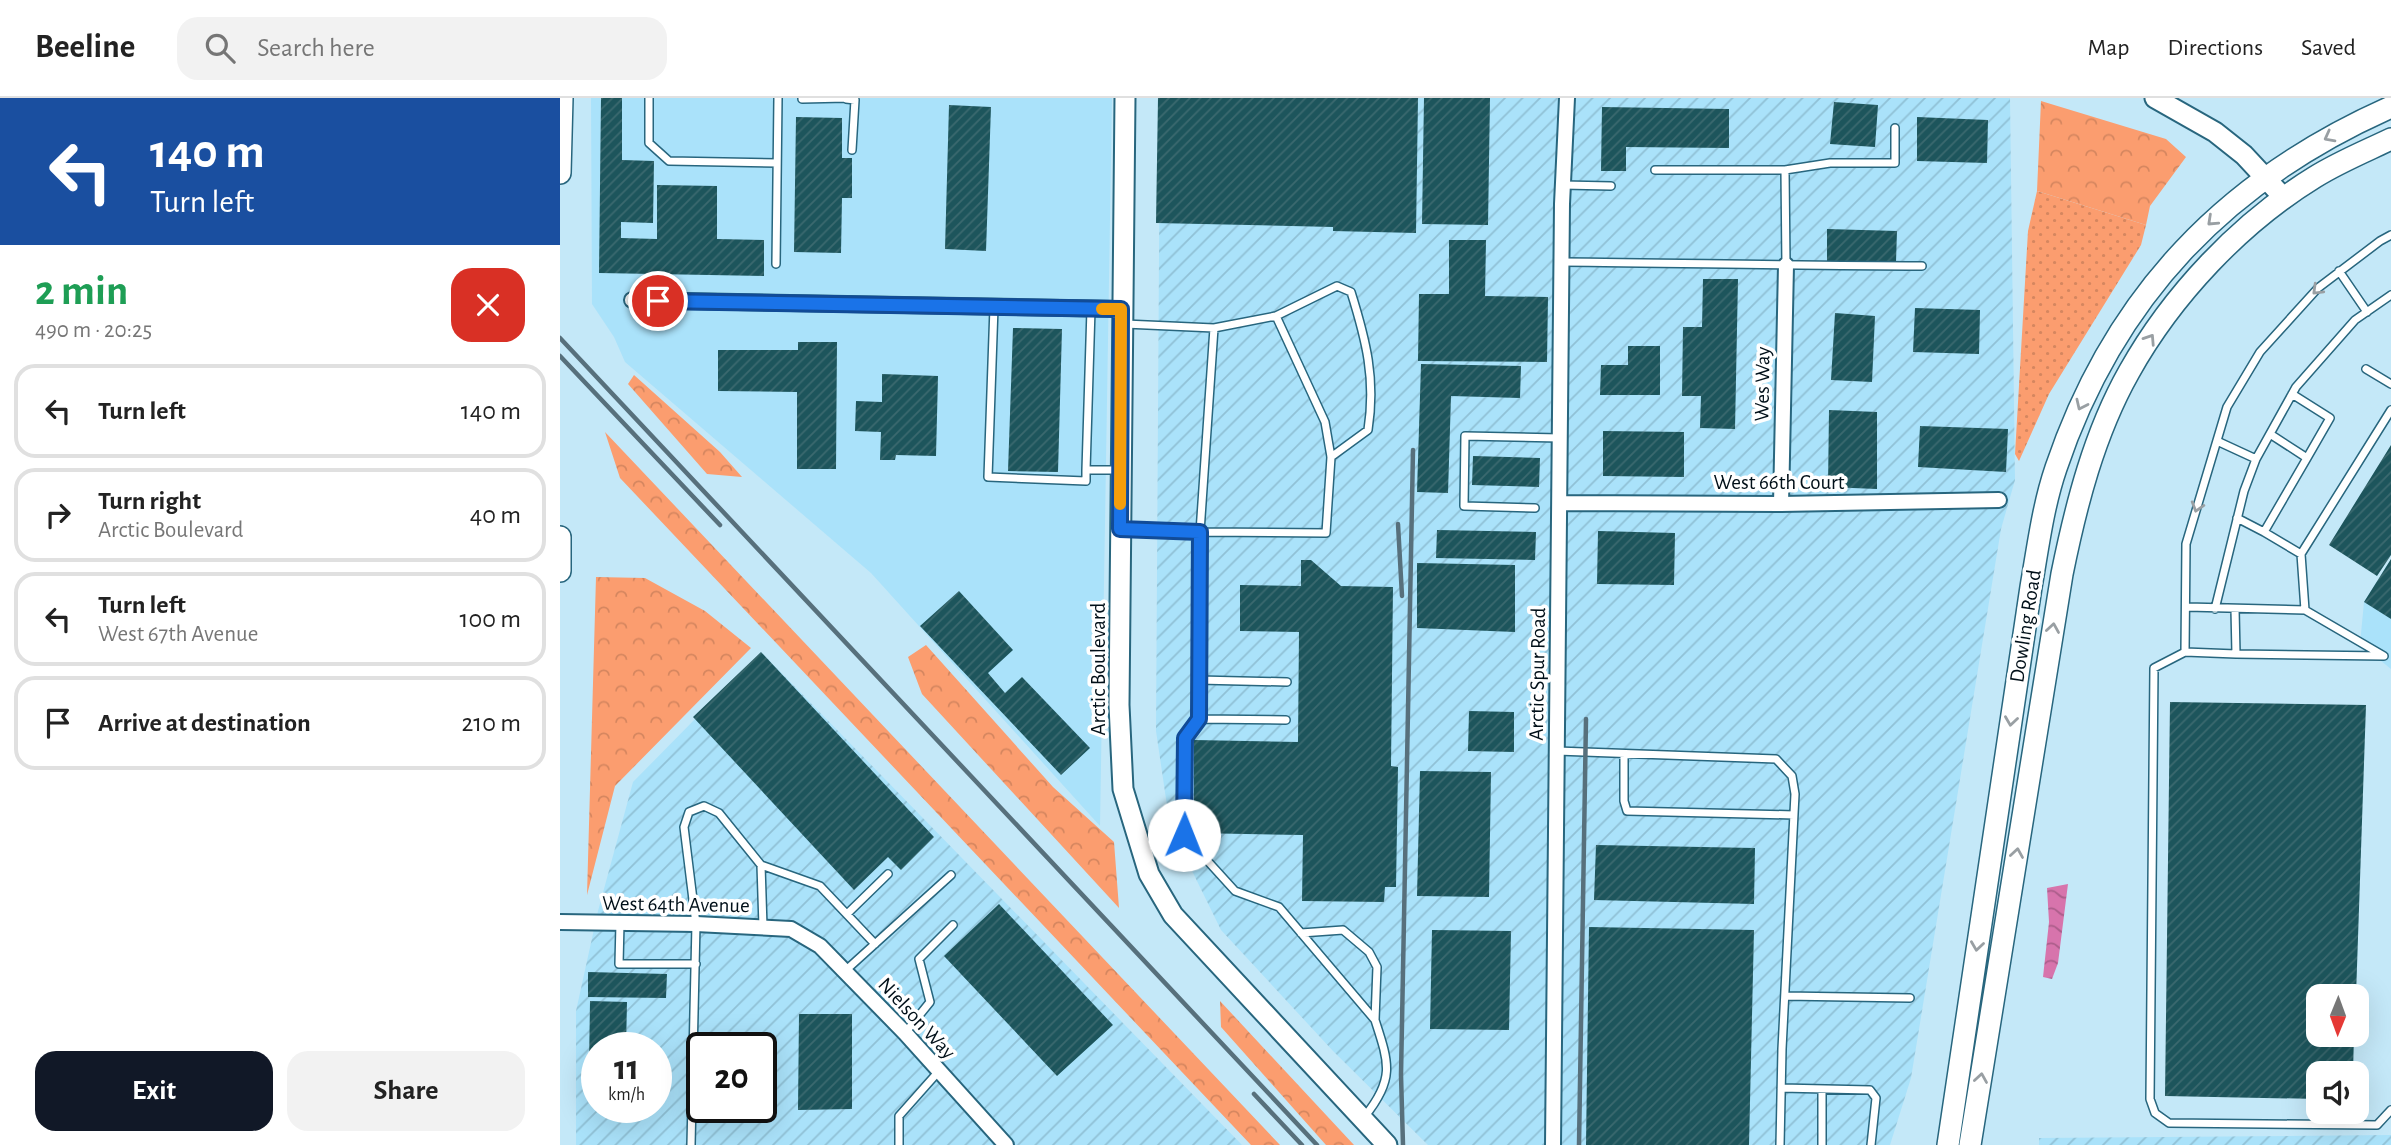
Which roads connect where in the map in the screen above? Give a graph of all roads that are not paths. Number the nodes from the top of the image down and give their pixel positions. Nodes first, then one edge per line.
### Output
1 (562, 98) edge
2 (649, 98) edge
3 (778, 98) edge
4 (846, 98) edge
5 (1125, 98) edge
6 (1567, 98) edge
7 (2155, 98) edge
8 (802, 99) edge
9 (2391, 107) edge
10 (1895, 128) dead end
11 (2391, 139) edge
12 (852, 150) dead end
13 (777, 163) junction
14 (1655, 170) dead end
15 (1785, 170) junction
16 (560, 173) edge
17 (2266, 178) junction
18 (1563, 185) junction
19 (1611, 186) dead end
20 (2284, 198) junction
21 (2391, 235) edge
22 (1562, 262) junction
23 (776, 264) dead end
24 (1786, 265) junction
25 (1922, 266) dead end
26 (2339, 271) junction
27 (2391, 295) edge
28 (632, 300) dead end
29 (993, 307) junction
30 (1091, 309) junction
31 (2367, 312) junction
32 (1276, 316) junction
33 (1121, 317) junction
34 (1214, 328) junction
35 (2365, 369) dead end
36 (2391, 384) edge
37 (2292, 394) junction
38 (2391, 410) edge
39 (2270, 434) junction
40 (1561, 438) junction
41 (2217, 441) junction
42 (1331, 457) junction
43 (2307, 458) junction
44 (2256, 459) junction
45 (1086, 470) junction
46 (1120, 470) junction
47 (1998, 500) dead end
48 (1560, 503) junction
49 (1781, 504) junction
50 (1535, 508) dead end
51 (2237, 518) junction
52 (1120, 529) junction
53 (1200, 532) junction
54 (2264, 532) junction
55 (560, 537) edge
56 (2301, 554) junction
57 (560, 571) edge
58 (2187, 607) junction
59 (2215, 609) junction
60 (2235, 609) junction
61 (2305, 610) junction
62 (2185, 653) junction
63 (2236, 654) junction
64 (2384, 656) junction
65 (2391, 662) edge
66 (1199, 681) junction
67 (1287, 682) dead end
68 (1199, 719) junction
69 (1286, 720) dead end
70 (1557, 751) junction
71 (1624, 754) junction
72 (1794, 815) junction
73 (761, 865) junction
74 (888, 874) dead end
75 (951, 875) dead end
76 (847, 914) junction
77 (560, 922) edge
78 (620, 923) junction
79 (696, 923) junction
80 (953, 925) dead end
81 (763, 927) junction
82 (791, 929) joint
83 (1301, 933) junction
84 (874, 944) junction
85 (696, 964) junction
86 (844, 972) junction
87 (1785, 996) junction
88 (1910, 998) dead end
89 (1375, 1020) junction
90 (905, 1033) junction
91 (939, 1071) junction
92 (1781, 1088) junction
93 (1822, 1089) junction
94 (2391, 1110) edge
95 (1363, 1119) junction
96 (691, 1145) edge
97 (898, 1145) edge
98 (1006, 1145) edge
99 (1387, 1145) edge
100 (1553, 1145) edge
101 (1780, 1145) edge
102 (1822, 1145) edge
103 (1871, 1145) edge
104 (1948, 1145) edge
105 (1970, 1145) edge

1 - 16 main road
2 - 13 lane
3 - 13 lane
4 - 8 lane
4 - 12 lane
5 - 33 main road, Arctic Boulevard
6 - 18 street, Arctic Spur Road
7 - 17 main road
9 -> 17 main road, Dowling Road
10 - 15 lane
11 - 20 main road, Dowling Road
13 - 23 lane
14 - 15 lane
15 - 24 lane
17 - 20 main road
17 -> 104 main road, Dowling Road
18 - 19 lane
18 - 22 street, Arctic Spur Road
105 -> 20 main road, Dowling Road
21 - 26 lane
22 - 24 lane
22 - 40 street, Arctic Spur Road
24 - 25 lane
24 - 49 street, Wes Way
26 - 31 lane
26 -> 41 lane
27 - 31 lane
28 - 29 street
29 - 30 street
29 - 45 lane
30 - 33 street
30 - 45 lane
31 - 37 lane
32 - 34 lane
32 - 42 lane
32 - 42 lane
33 - 34 lane
33 - 46 main road, Arctic Boulevard
34 - 53 lane
35 - 36 lane
37 - 39 lane
37 - 43 lane
38 - 56 lane
39 - 43 lane
39 - 44 lane
40 - 48 street, Arctic Spur Road
40 - 50 lane
41 - 44 lane
41 -> 58 lane
42 - 53 lane
43 - 54 lane
44 - 51 lane
45 - 46 lane
46 - 52 main road, Arctic Boulevard
47 - 49 street, West 66th Court
48 - 49 street, West 66th Court
48 - 70 street, Arctic Spur Road
51 - 54 lane
51 - 59 lane
52 - 53 lane
52 - 95 main road, Arctic Boulevard
53 - 66 lane
54 - 56 lane
55 - 57 main road
56 - 61 lane
58 - 59 lane
58 - 62 lane
59 - 60 lane
60 - 61 lane
60 - 63 lane
61 - 64 lane
62 - 63 lane
62 - 94 lane
63 - 64 lane
64 - 65 lane
66 - 67 lane
66 - 68 lane
68 - 69 lane
68 - 83 lane
70 - 71 lane
70 - 100 street, Arctic Spur Road
71 - 72 lane
71 - 72 lane
72 - 87 lane
73 - 76 lane
73 - 79 lane
73 - 81 lane
74 - 76 lane
75 - 84 lane
76 - 84 lane
77 - 78 street, West 64th Avenue
78 - 79 street, West 64th Avenue
78 - 85 lane
79 - 81 street, West 64th Avenue
79 - 85 lane
80 - 90 lane
81 - 82 street, West 64th Avenue
82 - 86 street, Nielson Way
83 - 89 lane
83 - 89 lane
84 - 86 lane
85 - 96 lane
86 - 90 street, Nielson Way
87 - 88 lane
87 - 92 lane
89 - 95 lane
90 - 91 street, Nielson Way
91 - 97 lane
91 - 98 street, Nielson Way
92 - 93 lane
92 - 101 lane
93 - 102 lane
93 - 103 lane
95 - 99 main road, Arctic Boulevard

